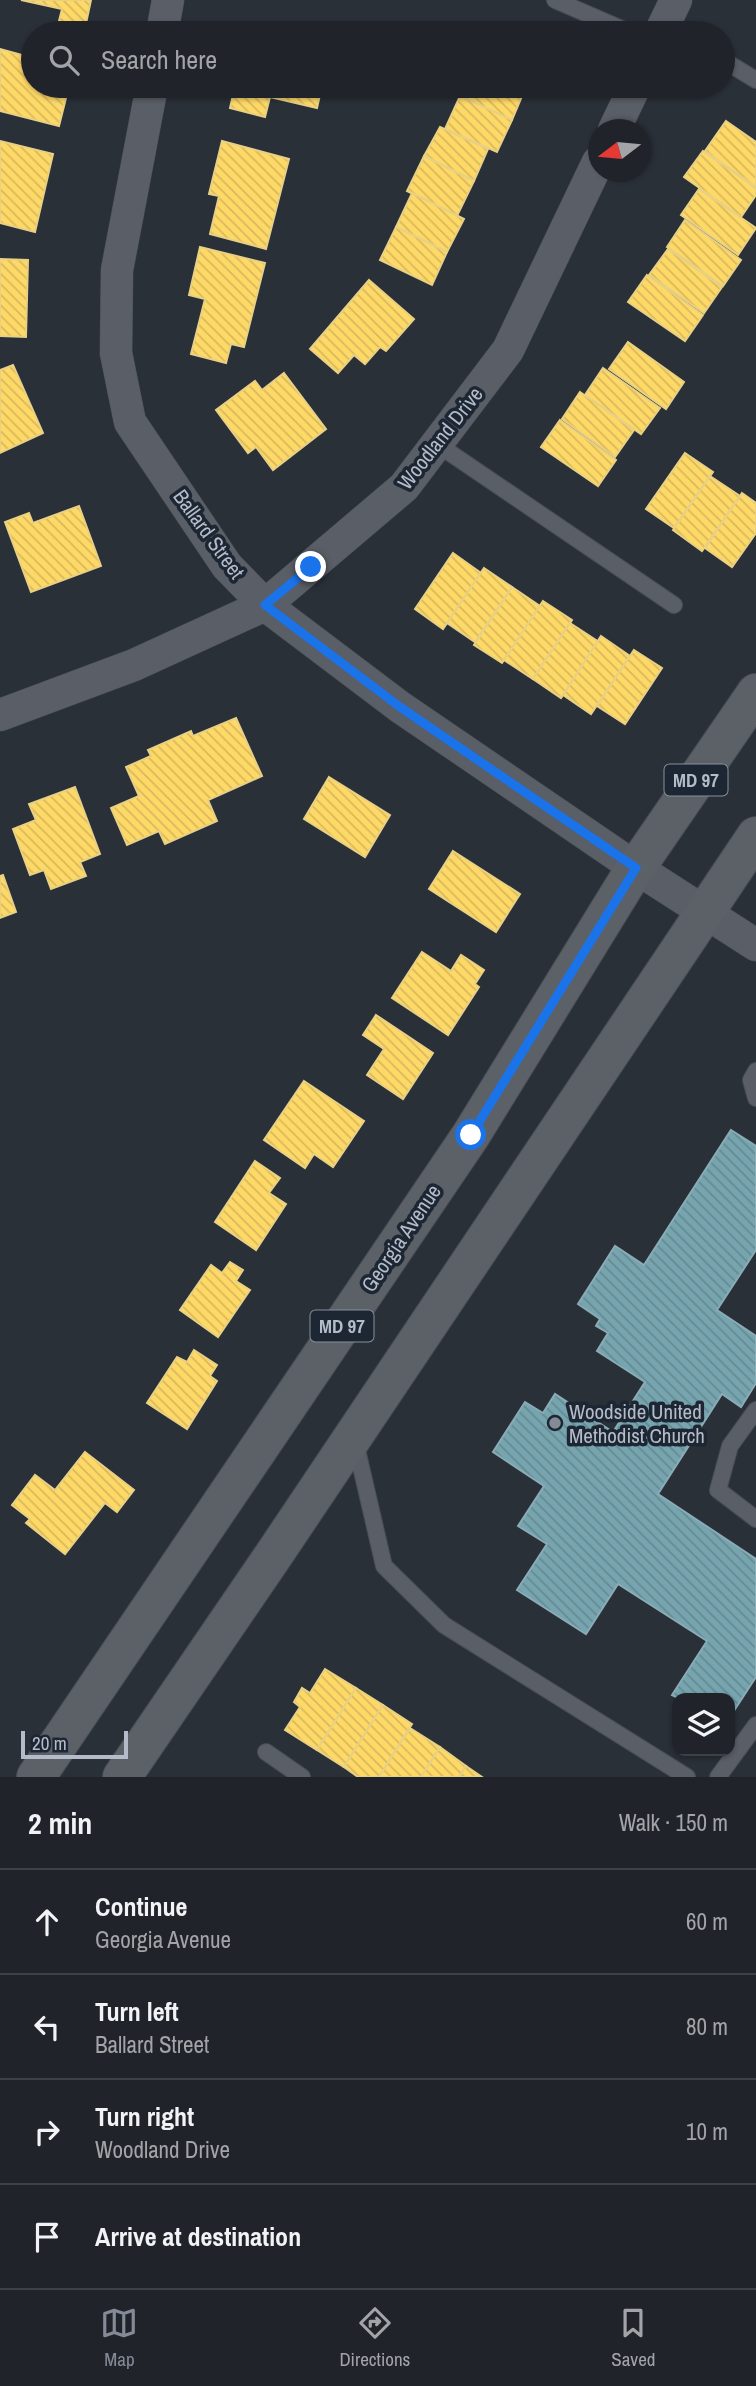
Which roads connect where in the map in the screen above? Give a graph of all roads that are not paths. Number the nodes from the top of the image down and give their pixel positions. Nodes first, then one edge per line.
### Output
1 (168, 0) edge
2 (555, 0) edge
3 (164, 21) edge
4 (603, 21) edge
5 (735, 67) edge
6 (756, 80) edge
7 (150, 98) edge
8 (629, 98) edge
9 (619, 119) edge
10 (588, 182) edge
11 (437, 444) junction
12 (265, 605) junction
13 (674, 605) dead end
14 (756, 693) edge
15 (0, 715) edge
16 (756, 836) edge
17 (636, 868) junction
18 (705, 910) junction
19 (756, 945) edge
20 (756, 1071) edge
21 (756, 1098) edge
22 (756, 1410) edge
23 (354, 1435) junction
24 (756, 1519) edge
25 (756, 1725) edge
26 (266, 1752) dead end
27 (36, 1777) edge
28 (122, 1777) edge
29 (302, 1777) edge
30 (687, 1777) edge
31 (718, 1777) edge

1 - 3 street
2 - 4 lane
5 - 6 lane
7 - 12 street, Ballard Street
8 - 9 street
10 - 11 street, Woodland Drive
11 - 12 street, Woodland Drive
11 - 13 lane
12 - 15 street, Woodland Drive
12 - 17 street, Ballard Street
14 - 17 main road, Georgia Avenue / MD 97
16 - 18 main road
17 - 18 street, Ballard Street
17 - 27 main road, Georgia Avenue / MD 97
18 - 19 street, Ballard Street
18 - 23 main road
20 - 21 lane
22 - 24 lane
23 - 28 main road
23 - 30 lane
25 - 31 lane
26 - 29 lane

